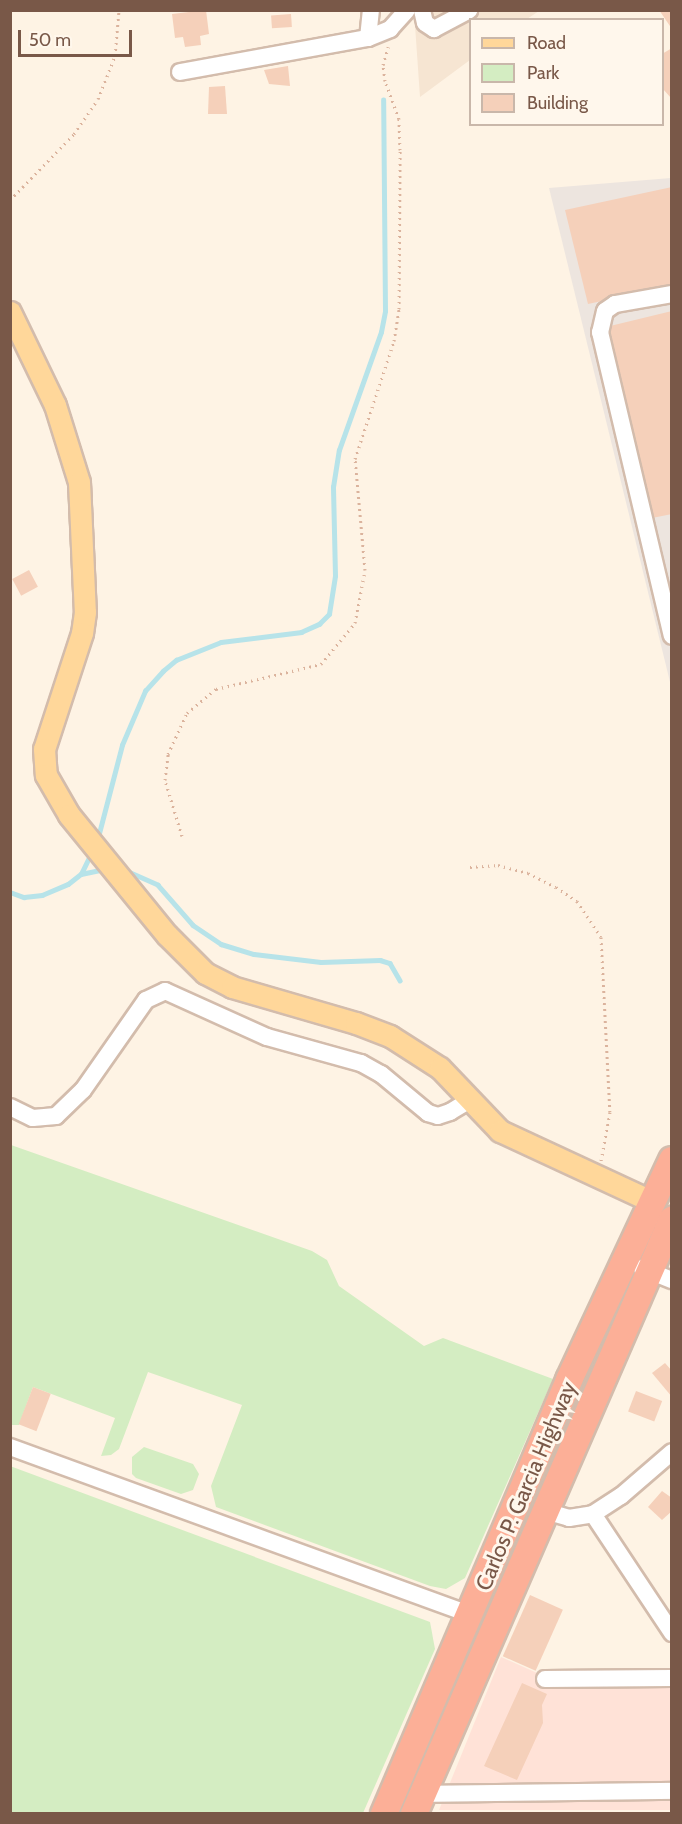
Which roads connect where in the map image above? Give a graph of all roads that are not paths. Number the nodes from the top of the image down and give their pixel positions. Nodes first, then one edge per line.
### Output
1 (371, 10) edge
2 (422, 10) edge
3 (469, 10) edge
4 (404, 15) edge
5 (368, 38) junction
6 (180, 72) dead end
7 (672, 294) edge
8 (10, 312) edge
9 (672, 636) edge
10 (468, 1101) junction
11 (10, 1107) edge
12 (672, 1160) edge
13 (662, 1191) edge
14 (662, 1229) edge
15 (625, 1262) junction
16 (660, 1276) edge
17 (569, 1380) junction
18 (596, 1392) junction
19 (10, 1447) edge
20 (672, 1452) edge
21 (545, 1511) junction
22 (593, 1514) junction
23 (509, 1597) junction
24 (472, 1615) junction
25 (672, 1632) edge
26 (491, 1642) junction
27 (672, 1678) edge
28 (545, 1679) dead end
29 (672, 1791) edge
30 (418, 1804) edge
31 (384, 1814) edge

1 - 5 street
2 - 3 street
4 - 5 street
5 - 6 street
7 - 9 street
8 - 10 main road
10 - 11 street
10 - 13 main road
12 - 13 highway, Carlos P. Garcia Highway
13 - 14 highway, Carlos P. Garcia Highway
14 - 15 highway, Carlos P. Garcia Highway
14 - 16 highway, Carlos P. Garcia Highway
15 - 16 street
15 - 17 highway, Carlos P. Garcia Highway
16 - 18 highway, Carlos P. Garcia Highway
17 - 18 highway
17 - 24 highway, Carlos P. Garcia Highway
18 - 21 highway, Carlos P. Garcia Highway
19 - 24 street
20 - 22 street
21 - 22 street
21 - 23 highway, Carlos P. Garcia Highway
22 - 25 street
23 - 24 highway
23 - 26 highway, Carlos P. Garcia Highway
24 - 26 highway
24 - 31 highway, Carlos P. Garcia Highway
26 - 30 highway, Carlos P. Garcia Highway
27 - 28 street
29 - 30 street

